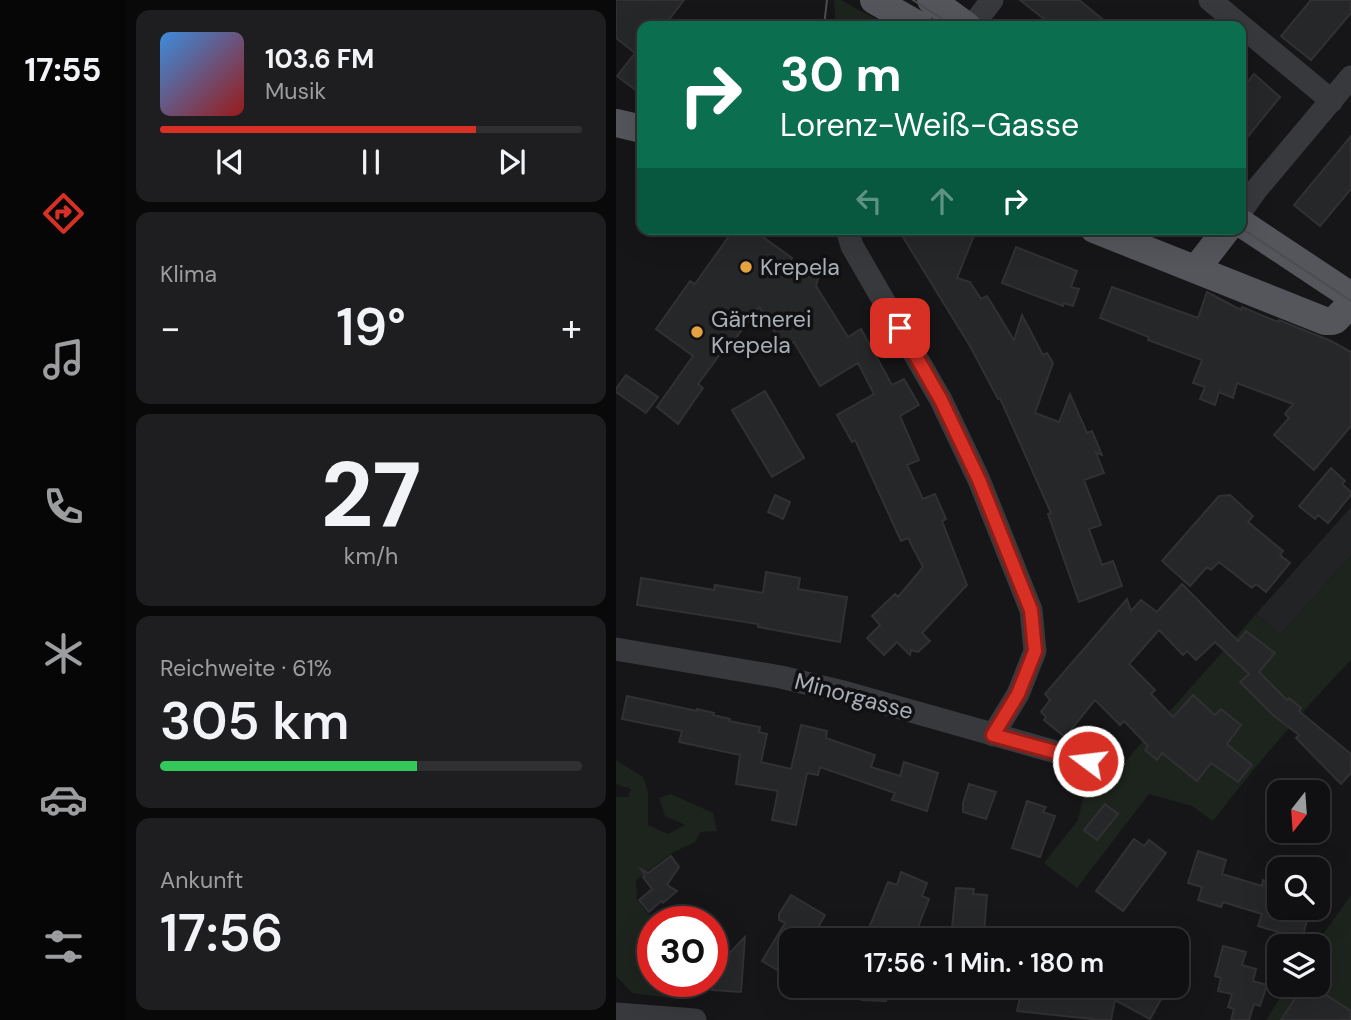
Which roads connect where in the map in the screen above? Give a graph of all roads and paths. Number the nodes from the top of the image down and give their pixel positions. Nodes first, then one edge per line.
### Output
1 (874, 0) edge
2 (931, 0) edge
3 (992, 0) edge
4 (1210, 0) edge
5 (911, 21) edge
6 (962, 21) edge
7 (974, 21) edge
8 (1235, 21) edge
9 (1246, 30) edge
10 (1351, 78) edge
11 (1332, 101) junction
12 (616, 123) edge
13 (637, 128) edge
14 (1246, 204) edge
15 (1246, 226) edge
16 (848, 235) edge
17 (1109, 235) edge
18 (1222, 235) edge
19 (1196, 269) junction
20 (1351, 296) edge
21 (1351, 304) edge
22 (616, 649) edge
23 (993, 735) junction
24 (1088, 761) dead end
25 (616, 1014) edge
26 (695, 1020) edge

1 - 5 main road
2 - 6 main road
3 - 7 street
4 - 8 street
9 - 11 street
10 - 11 street
11 - 14 street
12 - 13 main road
15 - 20 main road
16 - 23 street
17 - 19 main road
18 - 19 main road
19 - 21 main road
22 - 23 street, Minorgasse
23 - 24 street, Minorgasse
25 - 26 street

